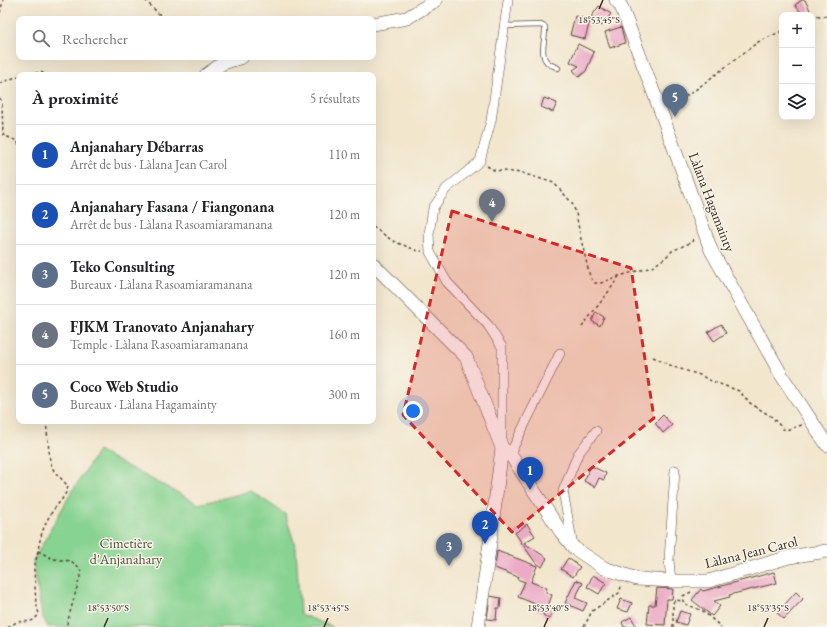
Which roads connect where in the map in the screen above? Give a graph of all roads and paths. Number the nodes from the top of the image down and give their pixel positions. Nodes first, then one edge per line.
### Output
1 (3, 0) edge
2 (145, 0) edge
3 (436, 0) edge
4 (508, 0) edge
5 (616, 0) edge
6 (0, 13) edge
7 (815, 15) edge
8 (827, 15) edge
9 (161, 16) edge
10 (376, 23) edge
11 (504, 26) junction
12 (779, 32) edge
13 (232, 60) edge
14 (558, 68) dead end
15 (210, 72) edge
16 (16, 77) edge
17 (0, 83) edge
18 (0, 98) edge
19 (661, 112) junction
20 (16, 141) edge
21 (480, 161) junction
22 (376, 229) edge
23 (704, 231) junction
24 (430, 252) junction
25 (376, 267) edge
26 (619, 276) junction
27 (582, 327) dead end
28 (560, 353) dead end
29 (653, 357) dead end
30 (811, 422) junction
31 (46, 424) edge
32 (596, 431) dead end
33 (827, 445) edge
34 (506, 451) junction
35 (675, 470) dead end
36 (574, 548) junction
37 (38, 551) junction
38 (827, 551) edge
39 (627, 576) junction
40 (671, 581) junction
41 (710, 581) junction
42 (683, 601) junction
43 (8, 627) edge
44 (66, 627) edge
45 (478, 627) edge
46 (584, 627) edge
47 (673, 627) edge
48 (721, 627) edge

1 - 6 path
2 - 9 path
3 - 10 main road
4 - 11 street
5 - 19 main road, Làlana Hagamainty
7 - 8 path
11 - 14 lane
11 - 21 street
12 - 19 path
13 - 15 main road
16 - 17 path
18 - 20 path
19 - 23 main road, Làlana Hagamainty
21 - 24 street
21 - 26 path
22 - 24 path
23 - 26 path
23 - 30 main road, Làlana Hagamainty
24 - 34 street
25 - 34 main road, Làlana Jean Carol
26 - 27 path
28 - 34 street
29 - 30 path
30 - 33 main road, Làlana Hagamainty
31 - 37 path
32 - 36 street
34 - 36 main road, Làlana Jean Carol
34 - 45 main road
35 - 40 street
36 - 39 main road, Làlana Jean Carol
37 - 43 path
37 - 44 path
38 - 41 main road, Làlana Jean Carol
39 - 40 main road, Làlana Jean Carol
39 - 46 path
40 - 41 main road, Làlana Jean Carol
41 - 42 path
42 - 47 path
42 - 48 path

